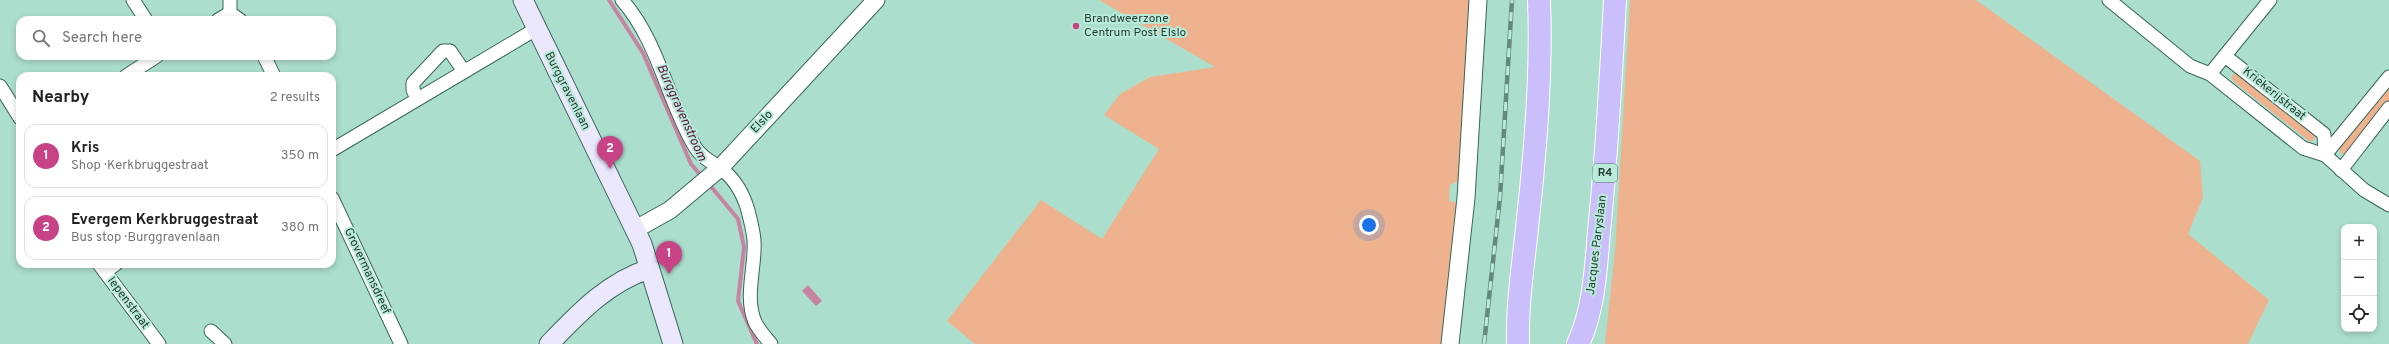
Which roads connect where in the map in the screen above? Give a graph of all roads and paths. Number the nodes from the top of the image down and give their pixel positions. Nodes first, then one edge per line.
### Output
1 (133, 0) edge
2 (230, 0) edge
3 (523, 0) edge
4 (622, 0) edge
5 (876, 0) edge
6 (1478, 0) edge
7 (1538, 0) edge
8 (1615, 0) edge
9 (2109, 0) edge
10 (2270, 0) edge
11 (143, 16) edge
12 (235, 16) edge
13 (536, 29) junction
14 (2226, 56) junction
15 (151, 60) edge
16 (266, 60) edge
17 (463, 70) junction
18 (132, 72) edge
19 (272, 72) edge
20 (2210, 74) junction
21 (2389, 77) edge
22 (0, 86) edge
23 (417, 98) junction
24 (2389, 108) edge
25 (16, 112) edge
26 (336, 148) edge
27 (2325, 155) junction
28 (2341, 170) junction
29 (717, 171) junction
30 (2389, 205) edge
31 (336, 206) edge
32 (636, 229) junction
33 (102, 268) edge
34 (649, 269) junction
35 (211, 331) dead end
36 (159, 344) edge
37 (225, 344) edge
38 (401, 344) edge
39 (549, 344) edge
40 (673, 344) edge
41 (771, 344) edge
42 (1450, 344) edge
43 (1518, 344) edge
44 (1578, 344) edge

1 - 11 street
2 - 12 street
3 - 13 main road, Burggravenlaan
4 - 29 street
5 - 29 street, Elslo
6 - 42 street
7 - 43 highway
8 - 44 highway, Jacques Paryslaan / R4
9 - 20 street, Kriekerijstraat
10 - 14 street
13 - 17 street
13 - 32 main road, Burggravenlaan
14 - 20 street
14 - 27 street, Kriekerijstraat
15 - 18 street
16 - 19 street
17 - 23 street
17 - 23 street
20 - 27 street, Kriekerijstraat
21 - 27 street
22 - 25 street
23 - 26 street
24 - 28 street
27 - 28 street, Kriekerijstraat
28 - 30 street, Kriekerijstraat
29 - 32 street, Elslo
29 - 41 street
31 - 38 street, Grovermansdreef
32 - 34 main road, Burggravenlaan
33 - 36 street, Iepenstraat
34 - 39 main road
34 - 40 main road, Burggravenlaan
35 - 37 street

